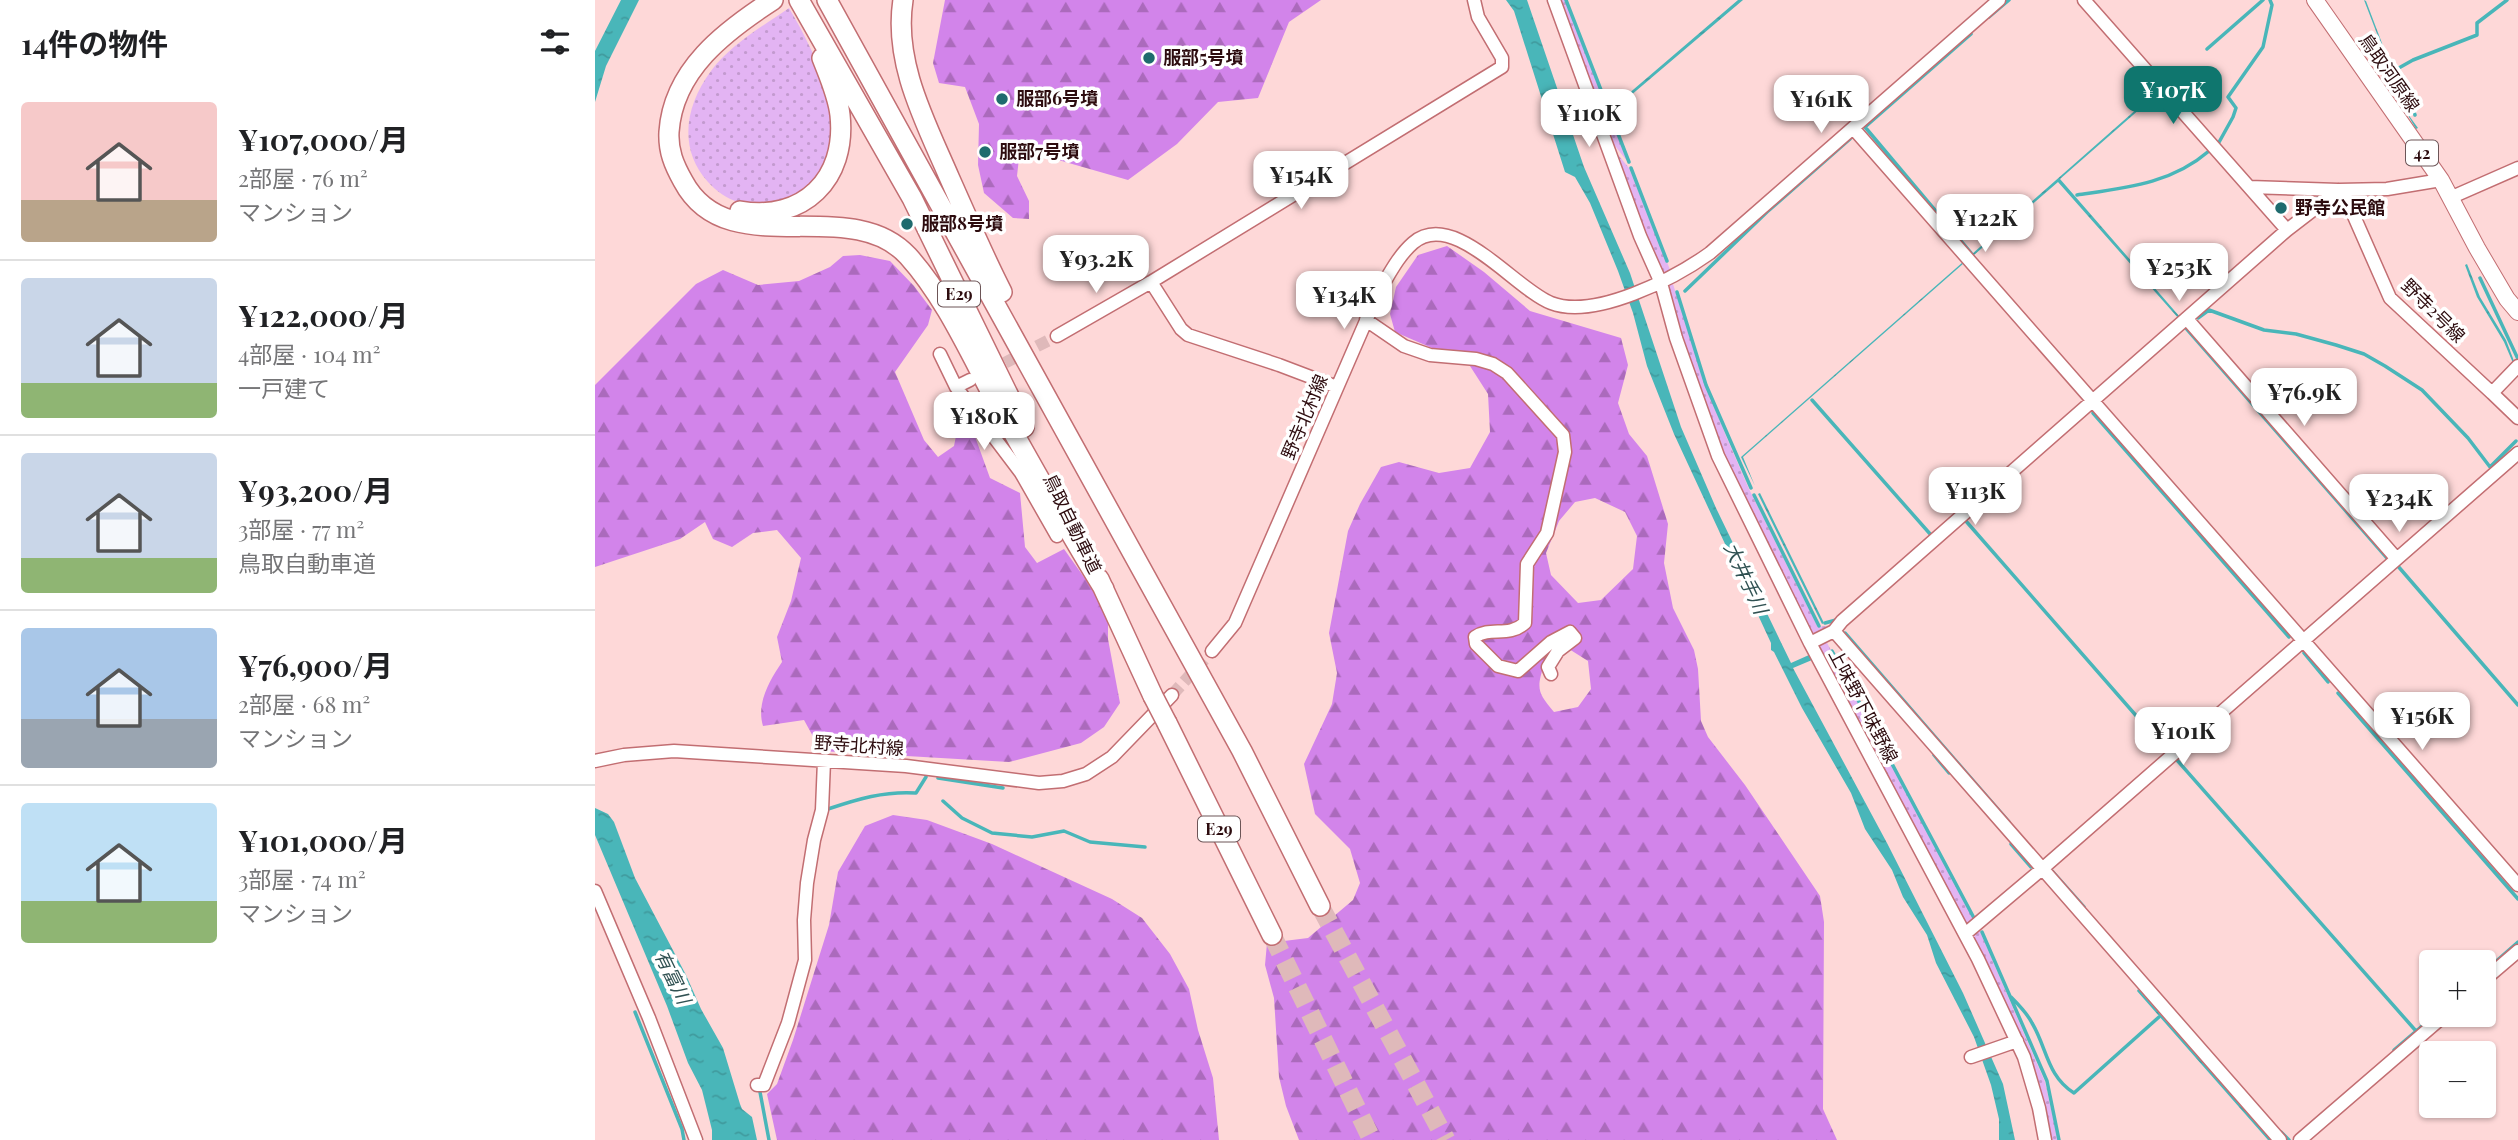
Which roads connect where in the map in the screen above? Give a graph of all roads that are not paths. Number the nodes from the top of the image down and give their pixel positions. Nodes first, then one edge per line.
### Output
1 (827, 0) edge
2 (903, 0) edge
3 (1473, 0) edge
4 (1554, 0) edge
5 (1999, 0) edge
6 (2084, 0) edge
7 (2318, 1) edge
8 (791, 2) edge
9 (1853, 128) junction
10 (2518, 168) edge
11 (2441, 180) junction
12 (2249, 187) junction
13 (2339, 190) junction
14 (2452, 197) junction
15 (2287, 230) junction
16 (1151, 282) junction
17 (1657, 285) junction
18 (2518, 312) edge
19 (2187, 319) junction
20 (1366, 320) junction
21 (1057, 336) tunnel mouth
22 (940, 354) dead end
23 (2518, 366) edge
24 (970, 380) dead end
25 (956, 387) junction
26 (1337, 387) junction
27 (2492, 393) junction
28 (2093, 402) junction
29 (1049, 405) junction
30 (2518, 418) edge
31 (2518, 453) edge
32 (1057, 536) dead end
33 (2396, 558) junction
34 (1104, 589) junction
35 (1834, 631) junction
36 (2301, 640) junction
37 (1810, 643) junction
38 (1212, 651) tunnel mouth
39 (1551, 674) dead end
40 (1163, 695) junction
41 (596, 761) edge
42 (824, 761) junction
43 (2042, 869) junction
44 (2518, 885) edge
45 (595, 891) edge
46 (1320, 906) tunnel mouth
47 (1965, 933) junction
48 (1272, 935) tunnel mouth
49 (2518, 951) edge
50 (2496, 970) edge
51 (2431, 1027) edge
52 (2012, 1042) junction
53 (1971, 1057) dead end
54 (757, 1085) dead end
55 (696, 1140) edge
56 (2045, 1140) edge
57 (2280, 1140) edge
58 (2300, 1140) edge

1 - 29 highway, 鳥取自動車道 / E29
2 - 29 highway
3 - 16 street
4 - 17 street, 上味野下味野線
5 - 9 street
6 - 12 street
7 - 11 main road, 鳥取河原線 / 42
8 - 8 highway
8 - 34 highway, 鳥取自動車道 / E29
8 - 34 highway
9 - 17 street
9 - 28 street
10 - 14 street
11 - 13 street
11 - 14 main road, 鳥取河原線 / 42
12 - 13 street
12 - 15 street
13 - 15 street
13 - 27 street, 野寺2号線
14 - 18 main road, 鳥取河原線 / 42
15 - 19 street
16 - 21 street
16 - 26 street
17 - 20 street, 野寺北村線
17 - 37 street, 上味野下味野線
19 - 28 street
19 - 33 street
20 - 26 street, 野寺北村線
20 - 39 street
22 - 25 street
23 - 27 street
24 - 25 street
25 - 32 street
26 - 38 street, 野寺北村線
27 - 30 street, 野寺2号線
28 - 35 street
28 - 36 street
29 - 46 highway, 鳥取自動車道 / E29
31 - 33 street
33 - 36 street
34 - 40 highway, 鳥取自動車道 / E29
35 - 37 street
35 - 43 street
36 - 43 street
36 - 44 street
37 - 47 street, 上味野下味野線
40 - 42 street, 野寺北村線
40 - 48 highway, 鳥取自動車道 / E29, bridge
41 - 42 street, 野寺北村線
42 - 54 street
43 - 47 street
43 - 57 street
45 - 55 street
47 - 52 street, 上味野下味野線
49 - 50 street
51 - 58 street
52 - 53 street
52 - 56 street, 上味野下味野線

